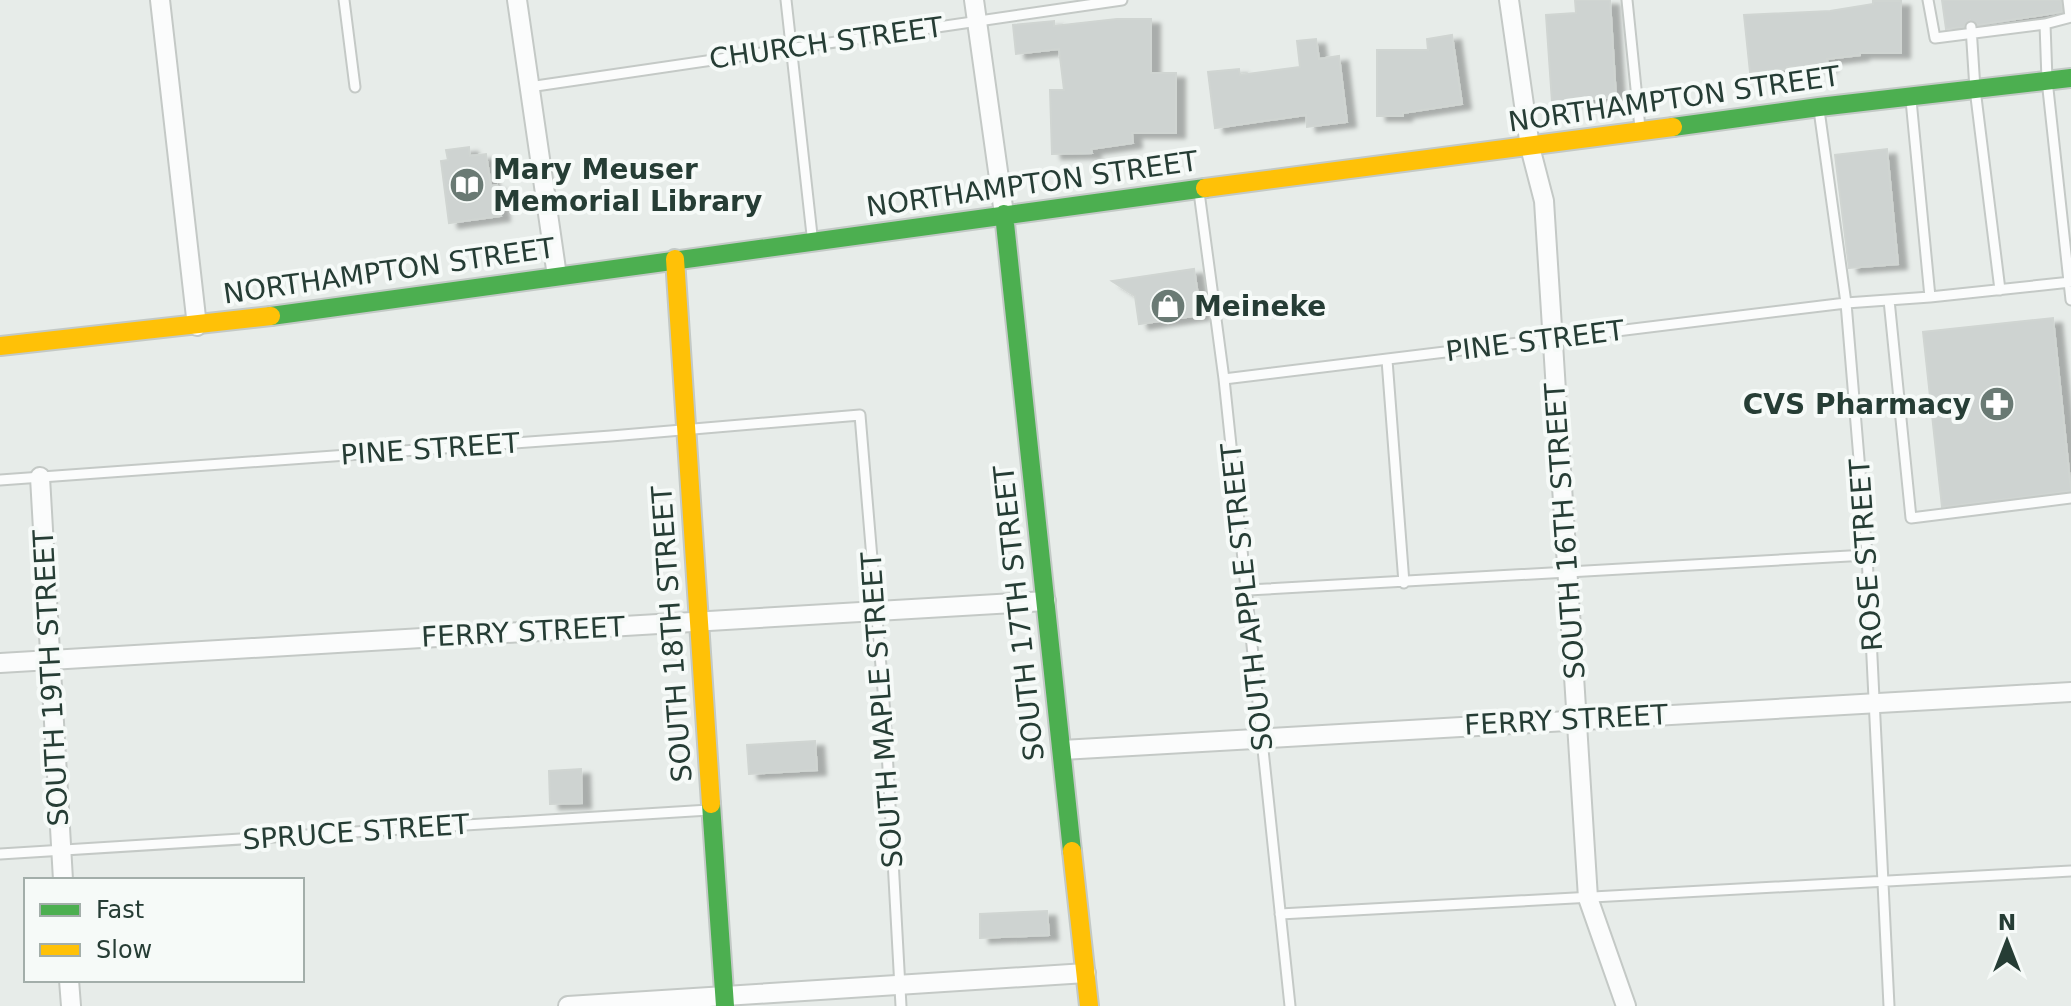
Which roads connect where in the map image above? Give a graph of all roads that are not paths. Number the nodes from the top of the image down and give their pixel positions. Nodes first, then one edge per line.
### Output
1 (160, 0) edge
2 (344, 0) edge
3 (517, 0) edge
4 (786, 0) edge
5 (974, 0) edge
6 (1122, 0) edge
7 (1509, 0) edge
8 (1627, 0) edge
9 (1928, 0) edge
10 (2068, 0) edge
11 (2070, 17) edge
12 (977, 21) junction
13 (2045, 24) junction
14 (1972, 30) junction
15 (792, 48) junction
16 (2071, 78) edge
17 (2047, 80) junction
18 (355, 87) dead end
19 (529, 87) junction
20 (1975, 89) junction
21 (1911, 96) junction
22 (1819, 107) junction
23 (1640, 132) junction
24 (1530, 147) junction
25 (1199, 189) junction
26 (1004, 214) junction
27 (812, 243) junction
28 (675, 259) junction
29 (557, 276) junction
30 (2070, 282) edge
31 (2000, 290) junction
32 (1930, 297) junction
33 (1889, 300) junction
34 (2071, 300) edge
35 (1846, 303) junction
36 (197, 326) junction
37 (1553, 338) junction
38 (0, 346) edge
39 (1387, 360) junction
40 (1224, 379) junction
41 (860, 415) joint
42 (687, 428) junction
43 (40, 477) junction
44 (0, 480) edge
45 (2071, 498) edge
46 (1867, 555) junction
47 (1567, 573) junction
48 (1404, 583) junction
49 (1248, 590) junction
50 (1046, 601) junction
51 (877, 611) junction
52 (699, 622) junction
53 (50, 659) junction
54 (0, 663) edge
55 (2071, 692) edge
56 (1875, 703) junction
57 (1576, 719) junction
58 (1261, 738) junction
59 (1062, 750) junction
60 (712, 810) junction
61 (61, 850) junction
62 (0, 854) edge
63 (2071, 871) edge
64 (63, 878) edge
65 (1884, 882) junction
66 (1588, 898) junction
67 (1280, 914) junction
68 (1086, 973) junction
69 (69, 982) edge
70 (899, 985) junction
71 (725, 1001) edge
72 (71, 1006) edge
73 (568, 1006) edge
74 (901, 1006) edge
75 (1089, 1006) edge
76 (1290, 1006) edge
77 (1626, 1006) edge
78 (1889, 1006) edge

1 - 36 street
2 - 18 lane
3 - 19 street
4 - 15 lane
5 - 12 street
6 - 12 lane, CHURCH STREET
7 - 24 street, SOUTH 16TH STREET
8 - 23 lane
9 - 14 lane
10 - 11 lane
11 - 13 lane
12 - 15 lane, CHURCH STREET
12 - 26 street
13 - 14 lane
13 - 17 lane
14 - 20 lane
15 - 19 lane, CHURCH STREET
15 - 27 lane
16 - 17 main road, NORTHAMPTON STREET
17 - 20 main road, NORTHAMPTON STREET
17 - 30 lane
19 - 29 street
20 - 21 main road, NORTHAMPTON STREET
20 - 31 lane
21 - 22 main road, NORTHAMPTON STREET
21 - 32 lane
22 - 23 main road, NORTHAMPTON STREET
22 - 35 lane, ROSE STREET
23 - 24 main road, NORTHAMPTON STREET
24 - 25 main road, NORTHAMPTON STREET
24 - 37 street, SOUTH 16TH STREET
25 - 26 main road, NORTHAMPTON STREET
25 - 40 lane, SOUTH APPLE STREET
26 - 27 main road, NORTHAMPTON STREET
26 - 50 main road, SOUTH 17TH STREET
27 - 28 main road, NORTHAMPTON STREET
28 - 29 main road, NORTHAMPTON STREET
28 - 42 main road, SOUTH 18TH STREET
29 - 36 main road, NORTHAMPTON STREET
30 - 31 lane, PINE STREET
30 - 34 lane
31 - 32 lane, PINE STREET
32 - 33 lane, PINE STREET
33 - 35 lane, PINE STREET
33 - 45 lane
35 - 37 lane, PINE STREET
35 - 46 lane, ROSE STREET
36 - 38 main road, NORTHAMPTON STREET
37 - 39 lane, PINE STREET
37 - 47 street, SOUTH 16TH STREET
39 - 40 lane, PINE STREET
39 - 48 lane
40 - 49 lane, SOUTH APPLE STREET
41 - 42 lane, PINE STREET
41 - 51 lane, SOUTH MAPLE STREET
42 - 43 lane, PINE STREET
42 - 52 main road, SOUTH 18TH STREET
43 - 44 lane, PINE STREET
43 - 53 street, SOUTH 19TH STREET
46 - 47 lane
46 - 56 lane, ROSE STREET
47 - 48 lane
47 - 57 street, SOUTH 16TH STREET
48 - 49 lane
49 - 58 lane, SOUTH APPLE STREET
50 - 51 street, FERRY STREET
50 - 59 main road, SOUTH 17TH STREET
51 - 52 street, FERRY STREET
51 - 70 lane, SOUTH MAPLE STREET
52 - 53 street, FERRY STREET
52 - 60 main road, SOUTH 18TH STREET
53 - 54 street, FERRY STREET
53 - 61 street, SOUTH 19TH STREET
55 - 56 street, FERRY STREET
56 - 57 street, FERRY STREET
56 - 65 lane, ROSE STREET
57 - 58 street, FERRY STREET
57 - 66 street, SOUTH 16TH STREET
58 - 59 street, FERRY STREET
58 - 67 lane, SOUTH APPLE STREET
59 - 68 main road, SOUTH 17TH STREET
60 - 61 lane, SPRUCE STREET
60 - 71 main road, SOUTH 18TH STREET
61 - 62 lane, SPRUCE STREET
61 - 64 street, SOUTH 19TH STREET
63 - 65 lane
65 - 66 lane
65 - 78 lane, ROSE STREET
66 - 67 lane
66 - 77 street, SOUTH 16TH STREET
67 - 76 lane, SOUTH APPLE STREET
68 - 70 street
68 - 75 main road, SOUTH 17TH STREET
69 - 72 street
70 - 71 street
70 - 74 lane, SOUTH MAPLE STREET
71 - 73 street

